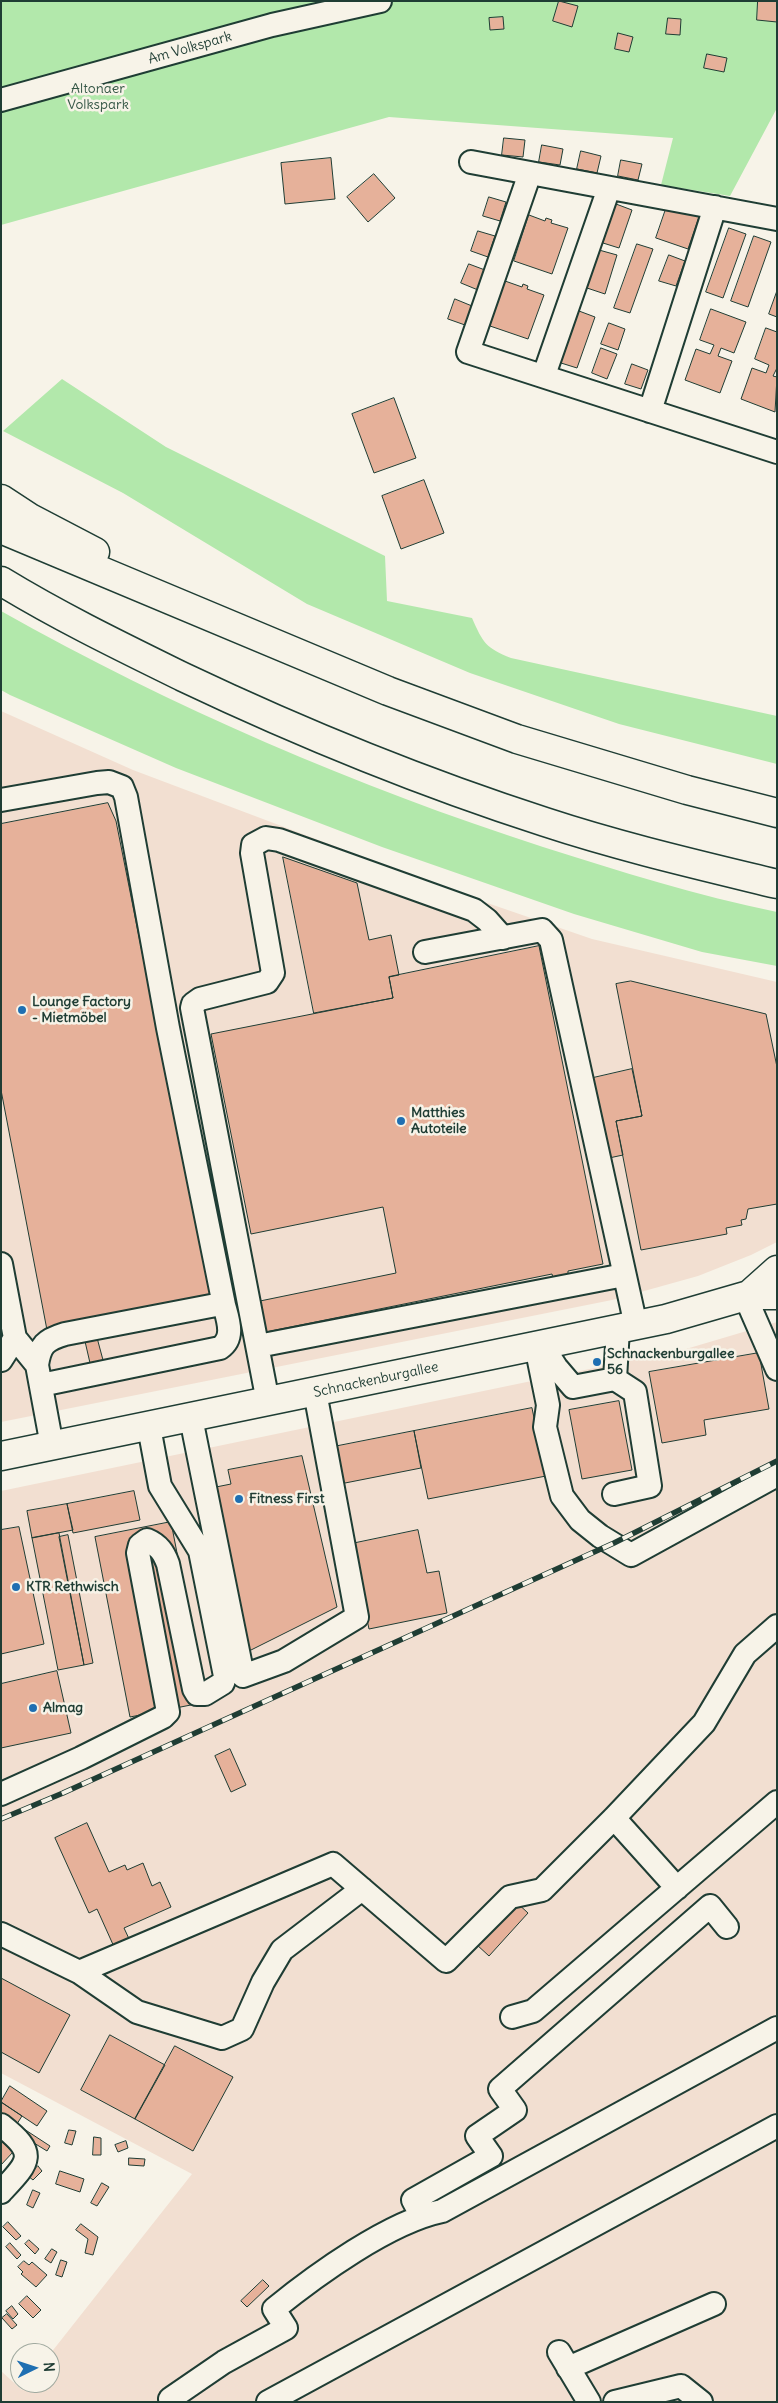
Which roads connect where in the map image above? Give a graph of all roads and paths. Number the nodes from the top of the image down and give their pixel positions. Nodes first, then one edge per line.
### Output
1 (380, 1) edge
2 (1, 100) edge
3 (470, 162) dead end
4 (530, 173) junction
5 (609, 188) junction
6 (715, 207) junction
7 (777, 219) edge
8 (544, 375) junction
9 (650, 411) junction
10 (777, 452) edge
11 (1, 499) edge
12 (1, 529) edge
13 (1, 581) edge
14 (244, 631) junction
15 (1, 800) edge
16 (777, 813) edge
17 (777, 884) edge
18 (503, 938) junction
19 (425, 952) dead end
20 (1, 1264) edge
21 (777, 1270) edge
22 (624, 1275) junction
23 (777, 1295) edge
24 (747, 1296) junction
25 (224, 1305) junction
26 (627, 1328) junction
27 (15, 1338) junction
28 (258, 1346) junction
29 (539, 1346) junction
30 (1, 1360) edge
31 (777, 1369) edge
32 (39, 1375) junction
33 (616, 1379) junction
34 (315, 1392) junction
35 (268, 1402) junction
36 (191, 1418) junction
37 (150, 1427) junction
38 (52, 1446) junction
39 (1, 1456) edge
40 (777, 1475) edge
41 (614, 1494) dead end
42 (212, 1609) junction
43 (177, 1611) junction
44 (777, 1626) edge
45 (1, 1794) edge
46 (777, 1802) edge
47 (614, 1818) junction
48 (677, 1888) junction
49 (362, 1889) junction
50 (728, 1927) dead end
51 (1, 1934) edge
52 (79, 1972) junction
53 (512, 2017) dead end
54 (777, 2028) edge
55 (1, 2125) edge
56 (777, 2126) edge
57 (1, 2192) edge
58 (421, 2215) junction
59 (714, 2304) dead end
60 (171, 2402) edge
61 (268, 2402) edge
62 (589, 2402) edge
63 (615, 2402) edge
64 (701, 2402) edge

1 - 2 street, Am Volkspark
3 - 4 street
4 - 5 street
4 - 8 street
5 - 6 street
5 - 8 street
6 - 7 street
6 - 9 street
8 - 9 street
9 - 10 street
11 - 14 main road
12 - 14 main road
13 - 17 main road
14 - 16 main road
15 - 25 street
18 - 19 street
18 - 22 street
18 - 28 street
20 - 27 street
21 - 24 main road, Schnackenburgallee
22 - 26 street
22 - 28 street
23 - 24 main road, Schnackenburgallee
24 - 26 main road, Schnackenburgallee
24 - 31 street
25 - 32 street
25 - 32 street
26 - 29 main road, Schnackenburgallee
26 - 33 street
27 - 30 street
27 - 32 street
28 - 35 street
29 - 33 street
29 - 34 main road, Schnackenburgallee
29 - 40 street
32 - 38 street
33 - 41 street
34 - 35 main road, Schnackenburgallee
34 - 36 street
35 - 36 main road, Schnackenburgallee
36 - 37 main road, Schnackenburgallee
37 - 38 main road, Schnackenburgallee
37 - 42 street
38 - 39 main road, Schnackenburgallee
42 - 43 street
42 - 43 street
43 - 45 street
44 - 47 street
46 - 48 street
47 - 48 street
47 - 49 street
48 - 53 street
49 - 52 street
49 - 52 street
50 - 58 street
51 - 52 street
54 - 58 street
55 - 57 street
56 - 61 street
58 - 60 street
59 - 62 street
63 - 64 street

